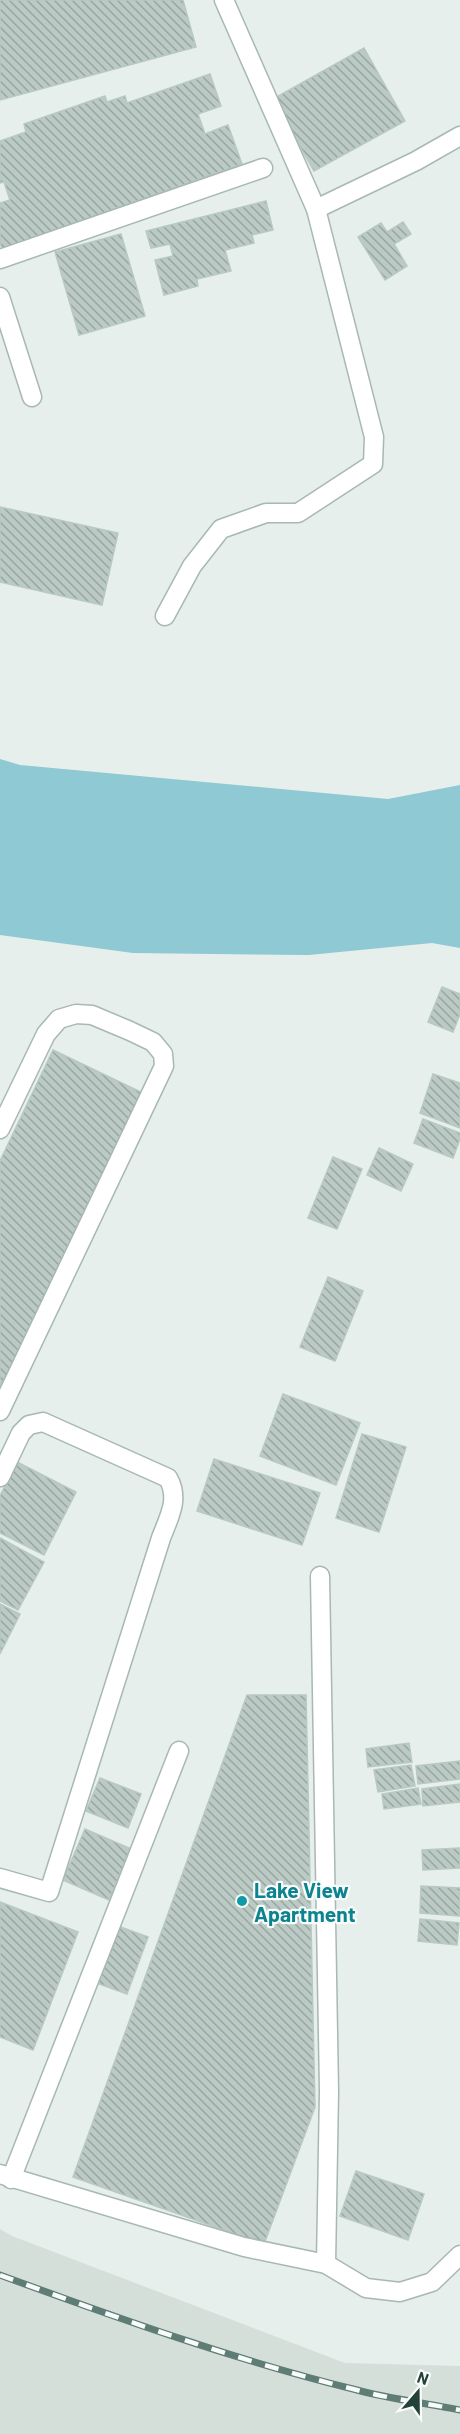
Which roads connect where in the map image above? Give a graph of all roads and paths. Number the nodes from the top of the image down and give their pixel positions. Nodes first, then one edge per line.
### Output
1 (224, 0) edge
2 (460, 136) edge
3 (263, 168) dead end
4 (316, 209) junction
5 (0, 259) edge
6 (0, 297) edge
7 (32, 397) dead end
8 (165, 616) dead end
9 (0, 1129) edge
10 (0, 1411) edge
11 (0, 1477) edge
12 (320, 1576) dead end
13 (179, 1751) dead end
14 (0, 1878) edge
15 (6, 2176) edge
16 (460, 2255) edge
17 (326, 2265) junction

1 - 4 street
2 - 4 street
3 - 5 street
4 - 8 street
6 - 7 street
9 - 10 street
11 - 14 street
12 - 17 street
13 - 15 street
15 - 17 street
16 - 17 street

